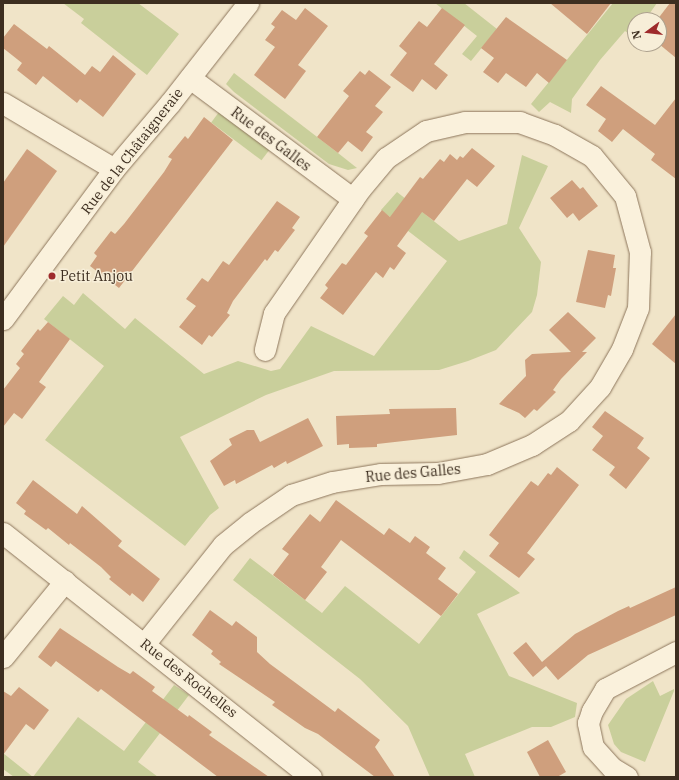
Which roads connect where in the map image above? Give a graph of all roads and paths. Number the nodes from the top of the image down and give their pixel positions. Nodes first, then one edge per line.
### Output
1 (248, 3) edge
2 (190, 78) junction
3 (3, 103) edge
4 (114, 169) junction
5 (353, 199) junction
6 (3, 319) edge
7 (265, 350) dead end
8 (3, 533) edge
9 (65, 581) junction
10 (145, 643) junction
11 (676, 652) edge
12 (3, 657) edge
13 (312, 777) edge
14 (627, 777) edge

1 - 2 street, Rue de la Châtaigneraie
2 - 4 street, Rue de la Châtaigneraie
2 - 5 street, Rue des Galles
3 - 4 street
4 - 6 street, Rue de la Châtaigneraie
5 - 7 street, Rue des Galles
5 - 10 street, Rue des Galles
8 - 9 street, Rue des Rochelles
9 - 10 street, Rue des Rochelles
9 - 12 street
10 - 13 street, Rue des Rochelles
11 - 14 street

